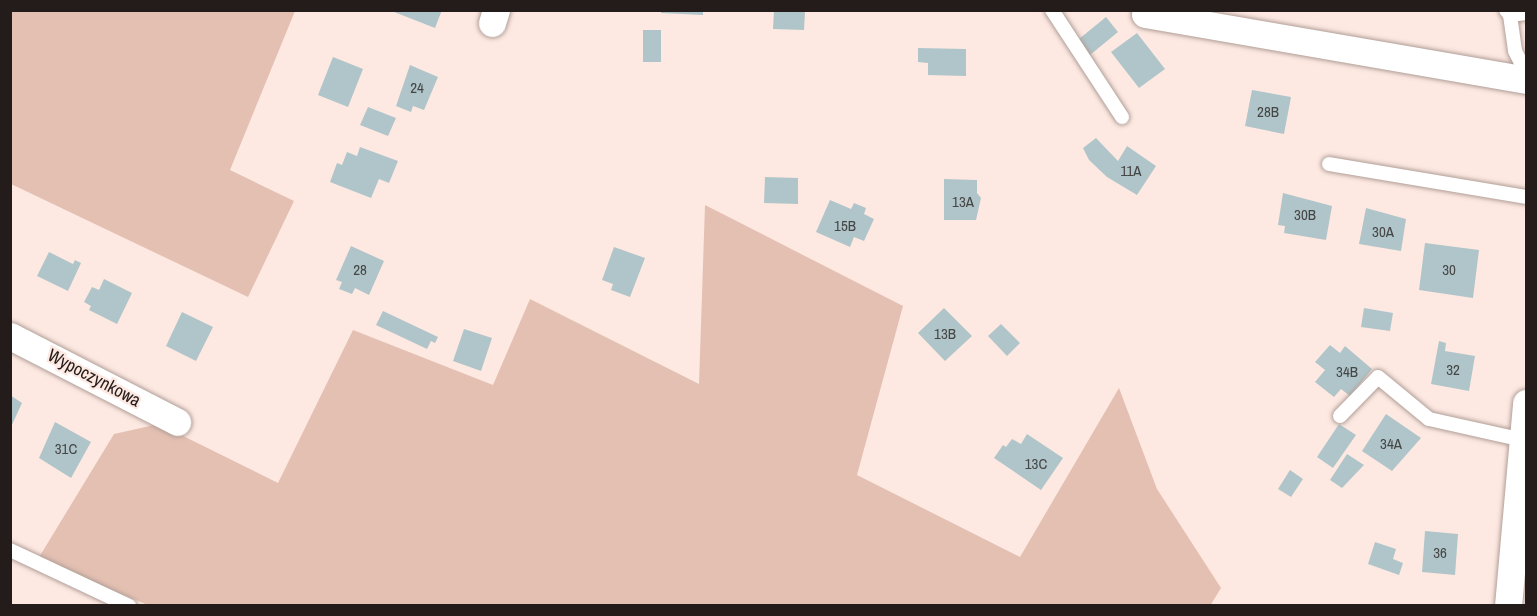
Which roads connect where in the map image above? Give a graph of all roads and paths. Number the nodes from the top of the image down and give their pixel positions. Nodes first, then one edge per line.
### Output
1 (1052, 10) edge
2 (1508, 13) edge
3 (1527, 13) edge
4 (1145, 14) dead end
5 (1525, 72) edge
6 (1122, 117) dead end
7 (1329, 164) dead end
8 (1527, 197) edge
9 (10, 336) edge
10 (1527, 403) edge
11 (1340, 416) dead end
12 (177, 422) dead end
13 (1523, 440) junction
14 (10, 550) edge
15 (1510, 605) edge
16 (129, 606) edge

1 - 6 lane
2 - 3 lane
2 - 5 lane
4 - 5 street
7 - 8 lane
9 - 12 street, Wypoczynkowa
10 - 13 street
11 - 13 lane
13 - 15 street
14 - 16 lane

